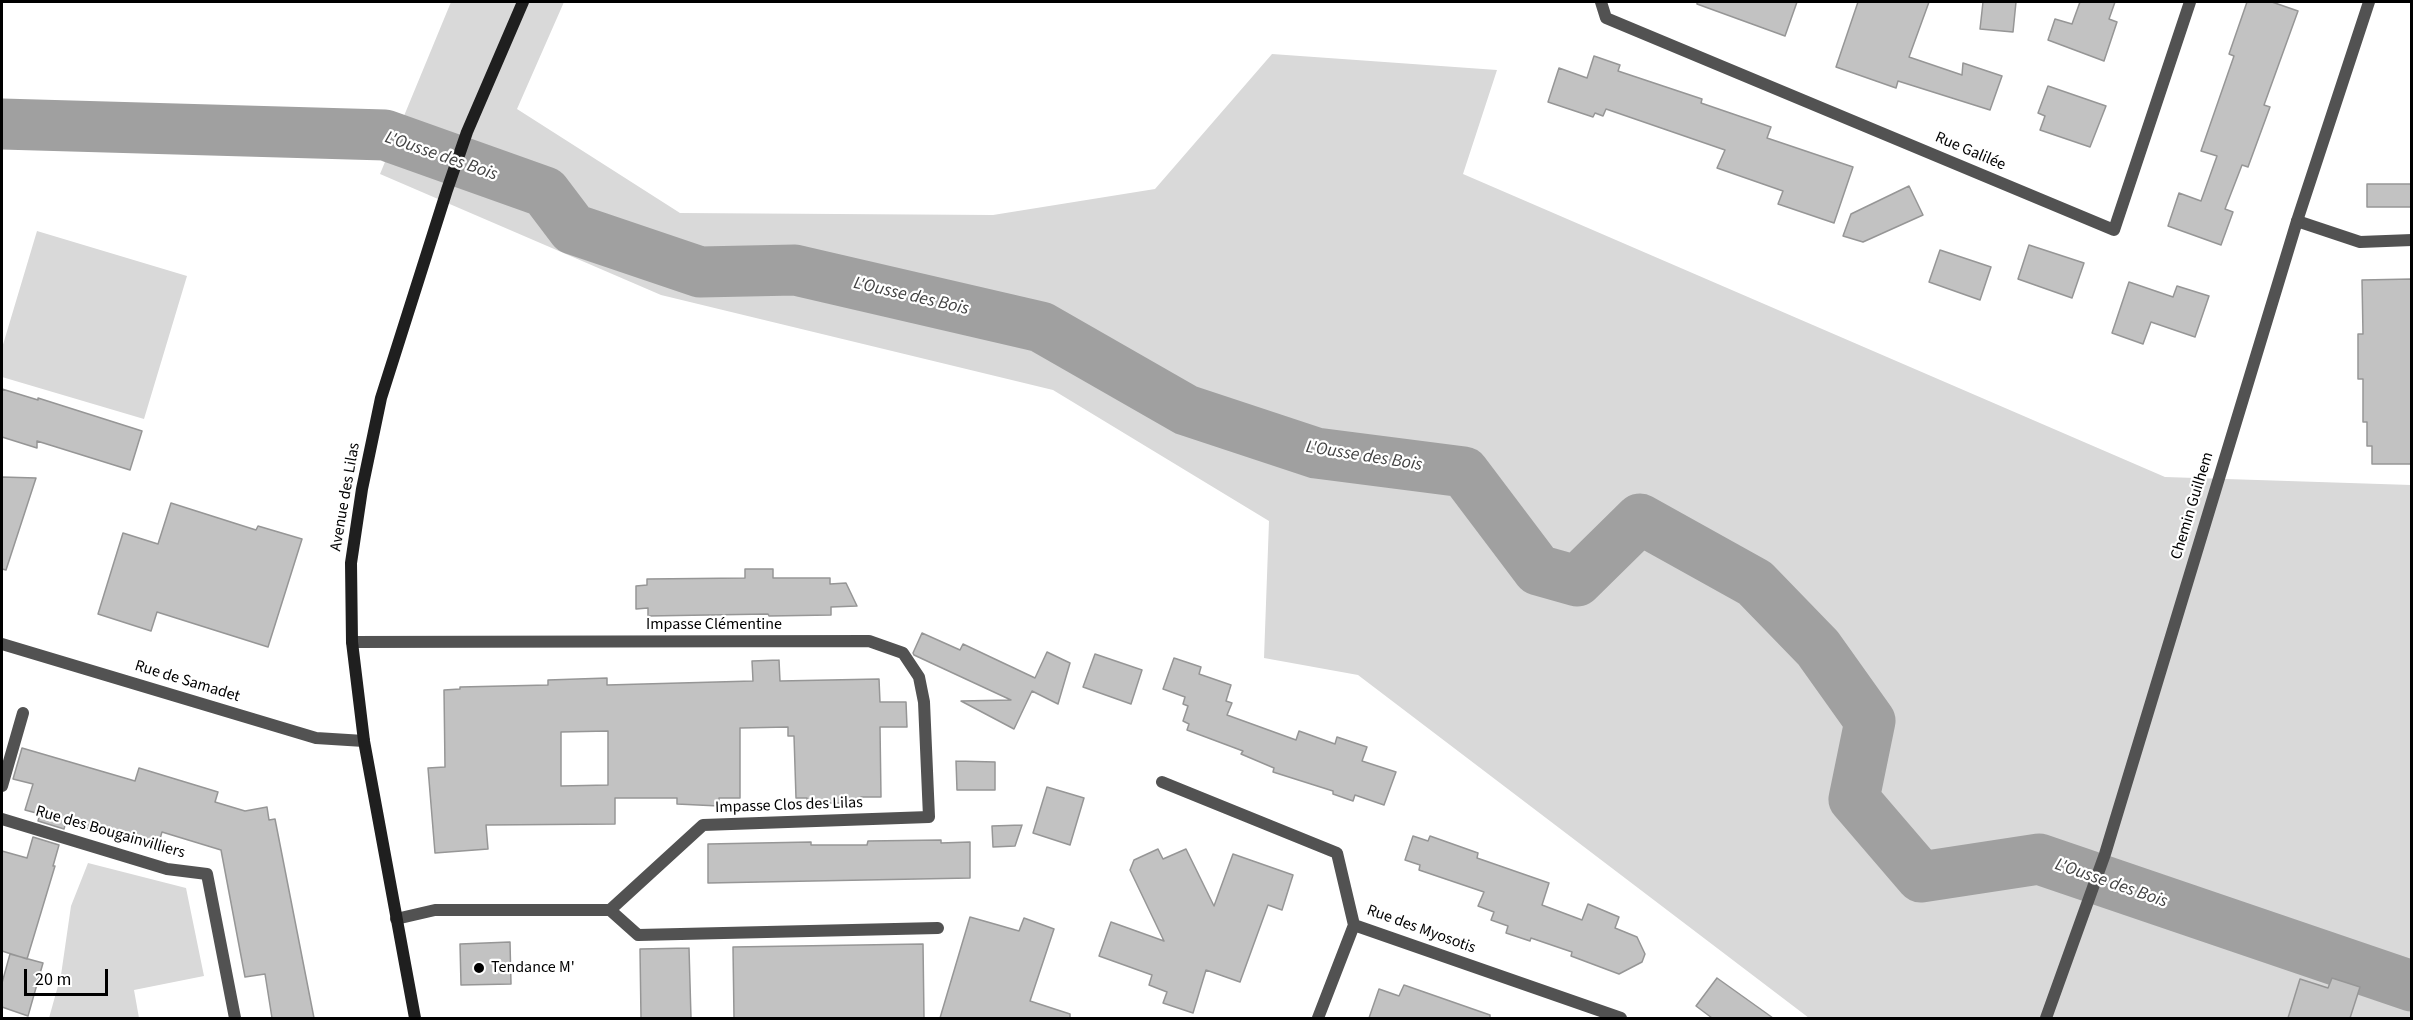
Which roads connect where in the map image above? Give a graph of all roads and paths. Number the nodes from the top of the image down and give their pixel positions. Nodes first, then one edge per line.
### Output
1 (523, 2) edge
2 (1601, 2) edge
3 (2190, 2) edge
4 (2369, 2) edge
5 (2297, 221) junction
6 (2412, 240) edge
7 (352, 642) junction
8 (2, 644) edge
9 (23, 713) dead end
10 (364, 741) junction
11 (1162, 782) dead end
12 (2, 786) edge
13 (929, 817) joint
14 (2, 819) edge
15 (610, 910) junction
16 (396, 919) junction
17 (1354, 925) junction
18 (938, 928) dead end
19 (235, 1018) edge
20 (415, 1018) edge
21 (1318, 1018) edge
22 (1621, 1018) edge
23 (2046, 1018) edge

1 - 7 street, Avenue des Lilas
2 - 3 street, Rue Galilée
4 - 5 street, Chemin Guilhem
5 - 6 street
5 - 23 street, Chemin Guilhem
7 - 10 street, Avenue des Lilas
7 - 13 street, Impasse Clémentine
8 - 10 street, Rue de Samadet
9 - 12 street
10 - 16 street, Avenue des Lilas
11 - 17 street, Rue des Myosotis
13 - 15 street, Impasse Clos des Lilas
14 - 19 street, Rue des Bougainvilliers
15 - 16 street
15 - 18 street
16 - 20 street, Avenue des Lilas
17 - 21 street
17 - 22 street, Rue des Myosotis

